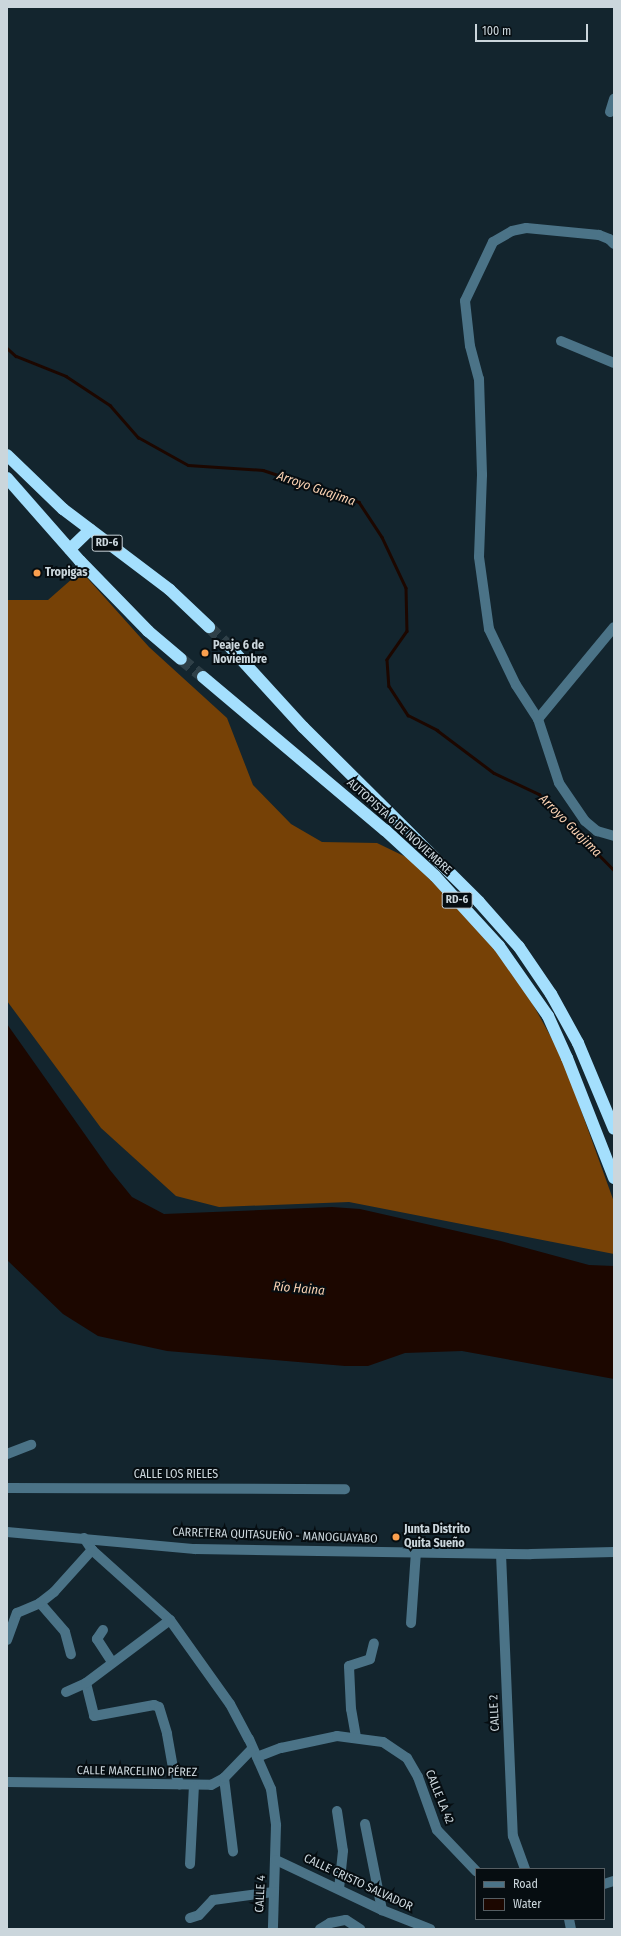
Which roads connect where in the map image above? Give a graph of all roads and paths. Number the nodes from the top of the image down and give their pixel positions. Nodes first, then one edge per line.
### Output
1 (614, 99) edge
2 (610, 112) dead end
3 (614, 244) edge
4 (561, 341) dead end
5 (614, 363) edge
6 (7, 455) edge
7 (7, 478) edge
8 (90, 530) junction
9 (70, 549) junction
10 (209, 626) tunnel mouth
11 (614, 628) edge
12 (229, 646) tunnel mouth
13 (181, 660) tunnel mouth
14 (202, 677) tunnel mouth
15 (538, 719) junction
16 (614, 836) edge
17 (614, 1129) edge
18 (614, 1178) edge
19 (31, 1446) dead end
20 (7, 1454) edge
21 (7, 1488) edge
22 (345, 1489) dead end
23 (7, 1532) edge
24 (84, 1538) junction
25 (92, 1550) junction
26 (416, 1552) junction
27 (614, 1552) edge
28 (501, 1554) junction
29 (40, 1603) junction
30 (170, 1620) junction
31 (411, 1623) dead end
32 (103, 1630) dead end
33 (7, 1640) edge
34 (374, 1643) dead end
35 (71, 1654) dead end
36 (112, 1662) junction
37 (86, 1683) junction
38 (66, 1692) dead end
39 (356, 1737) junction
40 (254, 1753) junction
41 (224, 1778) junction
42 (7, 1782) edge
43 (180, 1785) junction
44 (194, 1786) junction
45 (337, 1811) dead end
46 (365, 1824) dead end
47 (233, 1851) dead end
48 (276, 1860) junction
49 (190, 1864) dead end
50 (525, 1868) edge
51 (475, 1870) edge
52 (339, 1889) junction
53 (273, 1892) junction
54 (382, 1910) junction
55 (190, 1918) dead end
56 (416, 1926) edge
57 (273, 1929) edge
58 (320, 1929) edge
59 (360, 1929) edge
60 (430, 1929) edge

1 - 2 street
3 - 15 street
4 - 5 street
6 - 8 highway, RD-6
7 - 9 highway, RD-6
8 - 9 highway
8 - 10 highway, RD-6
9 - 13 highway, RD-6
11 - 15 street
12 - 17 highway, AUTOPISTA 6 DE NOVIEMBRE / RD-6
14 - 18 highway, AUTOPISTA 6 DE NOVIEMBRE / RD-6
15 - 16 street
19 - 20 street
21 - 22 street, CALLE LOS RIELES
23 - 24 street, CARRETERA QUITASUEÑO - MANOGUAYABO
24 - 25 street, CALLE 4
24 - 26 street, CARRETERA QUITASUEÑO - MANOGUAYABO
25 - 29 street
25 - 30 street, CALLE 4
26 - 28 street, CARRETERA QUITASUEÑO - MANOGUAYABO
26 - 31 street
27 - 28 street, CARRETERA QUITASUEÑO - MANOGUAYABO
28 - 50 street, CALLE 2
29 - 33 street
29 - 35 street
30 - 36 street
30 - 40 street, CALLE 4
32 - 36 street
34 - 39 street
36 - 37 street
37 - 38 street
37 - 43 street
39 - 40 street, CALLE LA 42
39 - 51 street, CALLE LA 42
40 - 41 street, CALLE MARCELINO PÉREZ
40 - 48 street, CALLE 4
41 - 44 street, CALLE MARCELINO PÉREZ
41 - 47 street
42 - 43 street, CALLE MARCELINO PÉREZ
43 - 44 street, CALLE MARCELINO PÉREZ
44 - 49 street
45 - 52 street
46 - 54 street
48 - 52 street, CALLE CRISTO SALVADOR
48 - 53 street, CALLE 4
52 - 54 street, CALLE CRISTO SALVADOR
53 - 55 street
53 - 57 street, CALLE 4
54 - 56 street, CALLE CRISTO SALVADOR
56 - 60 street, CALLE CRISTO SALVADOR
58 - 59 street

